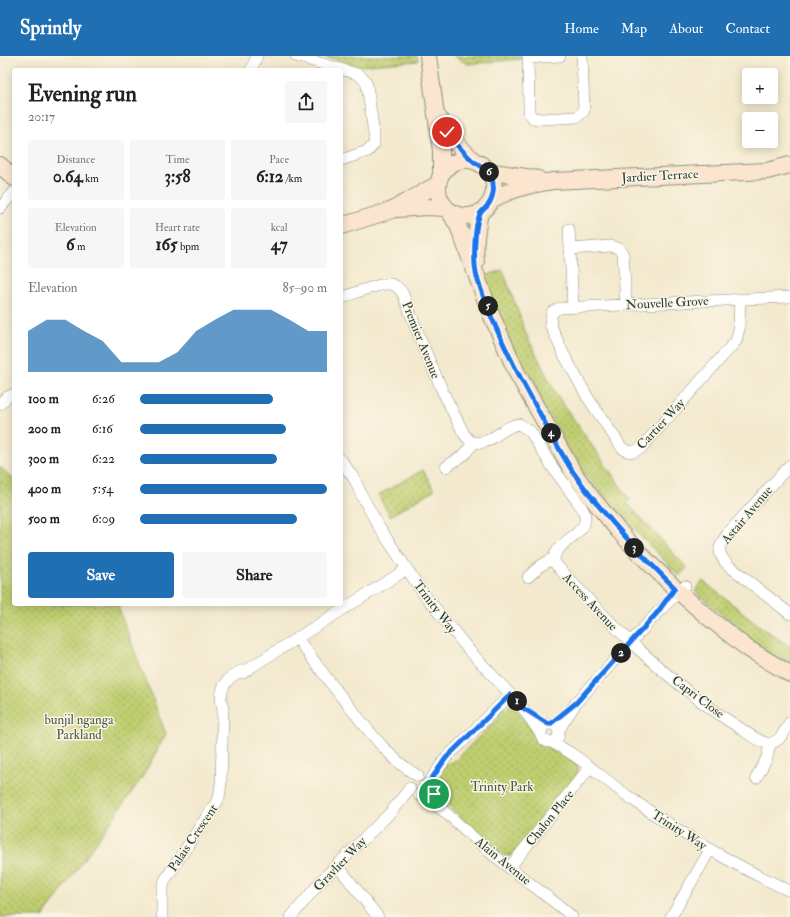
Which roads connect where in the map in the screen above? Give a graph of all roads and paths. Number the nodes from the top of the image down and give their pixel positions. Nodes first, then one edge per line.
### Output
1 (251, 56) edge
2 (257, 56) edge
3 (296, 56) edge
4 (428, 56) edge
5 (560, 56) edge
6 (582, 56) edge
7 (250, 68) edge
8 (251, 68) edge
9 (337, 68) edge
10 (343, 70) edge
11 (437, 113) junction
12 (343, 159) edge
13 (474, 161) junction
14 (0, 165) edge
15 (790, 165) edge
16 (767, 170) junction
17 (488, 171) junction
18 (790, 175) edge
19 (12, 176) edge
20 (439, 180) junction
21 (553, 181) junction
22 (12, 194) edge
23 (492, 200) junction
24 (0, 208) edge
25 (392, 210) junction
26 (447, 210) junction
27 (480, 212) junction
28 (343, 225) edge
29 (569, 229) dead end
30 (570, 249) junction
31 (477, 275) junction
32 (343, 297) edge
33 (790, 297) edge
34 (740, 299) junction
35 (626, 305) junction
36 (573, 307) junction
37 (550, 319) joint
38 (12, 395) edge
39 (0, 404) edge
40 (474, 442) junction
41 (790, 465) edge
42 (343, 467) edge
43 (446, 467) dead end
44 (554, 558) junction
45 (407, 569) junction
46 (528, 577) dead end
47 (680, 587) junction
48 (790, 614) edge
49 (297, 638) junction
50 (630, 643) junction
51 (787, 672) edge
52 (510, 695) junction
53 (523, 708) junction
54 (790, 722) edge
55 (554, 728) junction
56 (545, 738) junction
57 (770, 744) junction
58 (391, 756) junction
59 (576, 756) junction
60 (590, 767) junction
61 (756, 778) dead end
62 (424, 781) junction
63 (414, 791) junction
64 (445, 812) junction
65 (710, 850) junction
66 (337, 865) junction
67 (510, 868) junction
68 (790, 891) edge
69 (562, 908) junction
70 (162, 917) edge
71 (291, 917) edge
72 (378, 917) edge
73 (572, 917) edge
74 (580, 917) edge
75 (671, 917) edge

1 - 7 street
2 - 8 street
3 - 9 street
4 - 11 street
5 - 6 street
10 - 12 street
11 - 13 street
11 - 20 street
13 - 17 street
13 - 20 street
14 - 19 street
15 - 16 street, Jardier Terrace
16 - 18 street, Jardier Terrace
16 - 21 street, Jardier Terrace
17 - 21 street, Jardier Terrace
17 - 23 street
20 - 25 street
20 - 26 street
21 - 23 street, Jardier Terrace
22 - 24 street
23 - 27 street
25 - 26 street
25 - 28 street
26 - 27 street
26 - 31 street
27 - 31 street
29 - 30 street
30 - 35 street
30 - 36 street
31 - 47 street
32 - 40 street, Premier Avenue
33 - 34 street, Nouvelle Grove
34 - 35 street, Nouvelle Grove
34 - 37 street, Cartier Way
35 - 36 street, Nouvelle Grove
36 - 37 street, Nouvelle Grove
38 - 39 street
40 - 43 street
40 - 44 street
41 - 48 street, Astair Avenue
42 - 45 street, Trinity Way
44 - 46 street
44 - 50 street, Access Avenue
45 - 49 street, Palais Crescent
45 - 52 street, Trinity Way
47 - 50 street
47 - 51 street
49 - 58 street, Alain Avenue
49 - 70 street, Palais Crescent
50 - 55 street
50 - 57 street, Capri Close
52 - 53 street, Trinity Way
52 - 62 street
53 - 55 street, Trinity Way
53 - 56 street, Trinity Way
54 - 57 street
55 - 56 street
55 - 56 street
55 - 59 street, Trinity Way
56 - 59 street, Trinity Way
57 - 61 street
58 - 62 street, Alain Avenue
58 - 63 street, Alain Avenue
59 - 60 street, Trinity Way
60 - 65 street, Trinity Way
60 - 67 street, Chalon Place
62 - 63 street
62 - 63 street
62 - 64 street, Alain Avenue
63 - 64 street, Alain Avenue
63 - 66 street, Gravlier Way
64 - 67 street, Alain Avenue
65 - 68 street, Trinity Way
65 - 75 street
66 - 71 street, Gravlier Way
66 - 72 street
67 - 69 street, Alain Avenue
69 - 73 street, Alain Avenue
69 - 74 street, Alain Avenue

